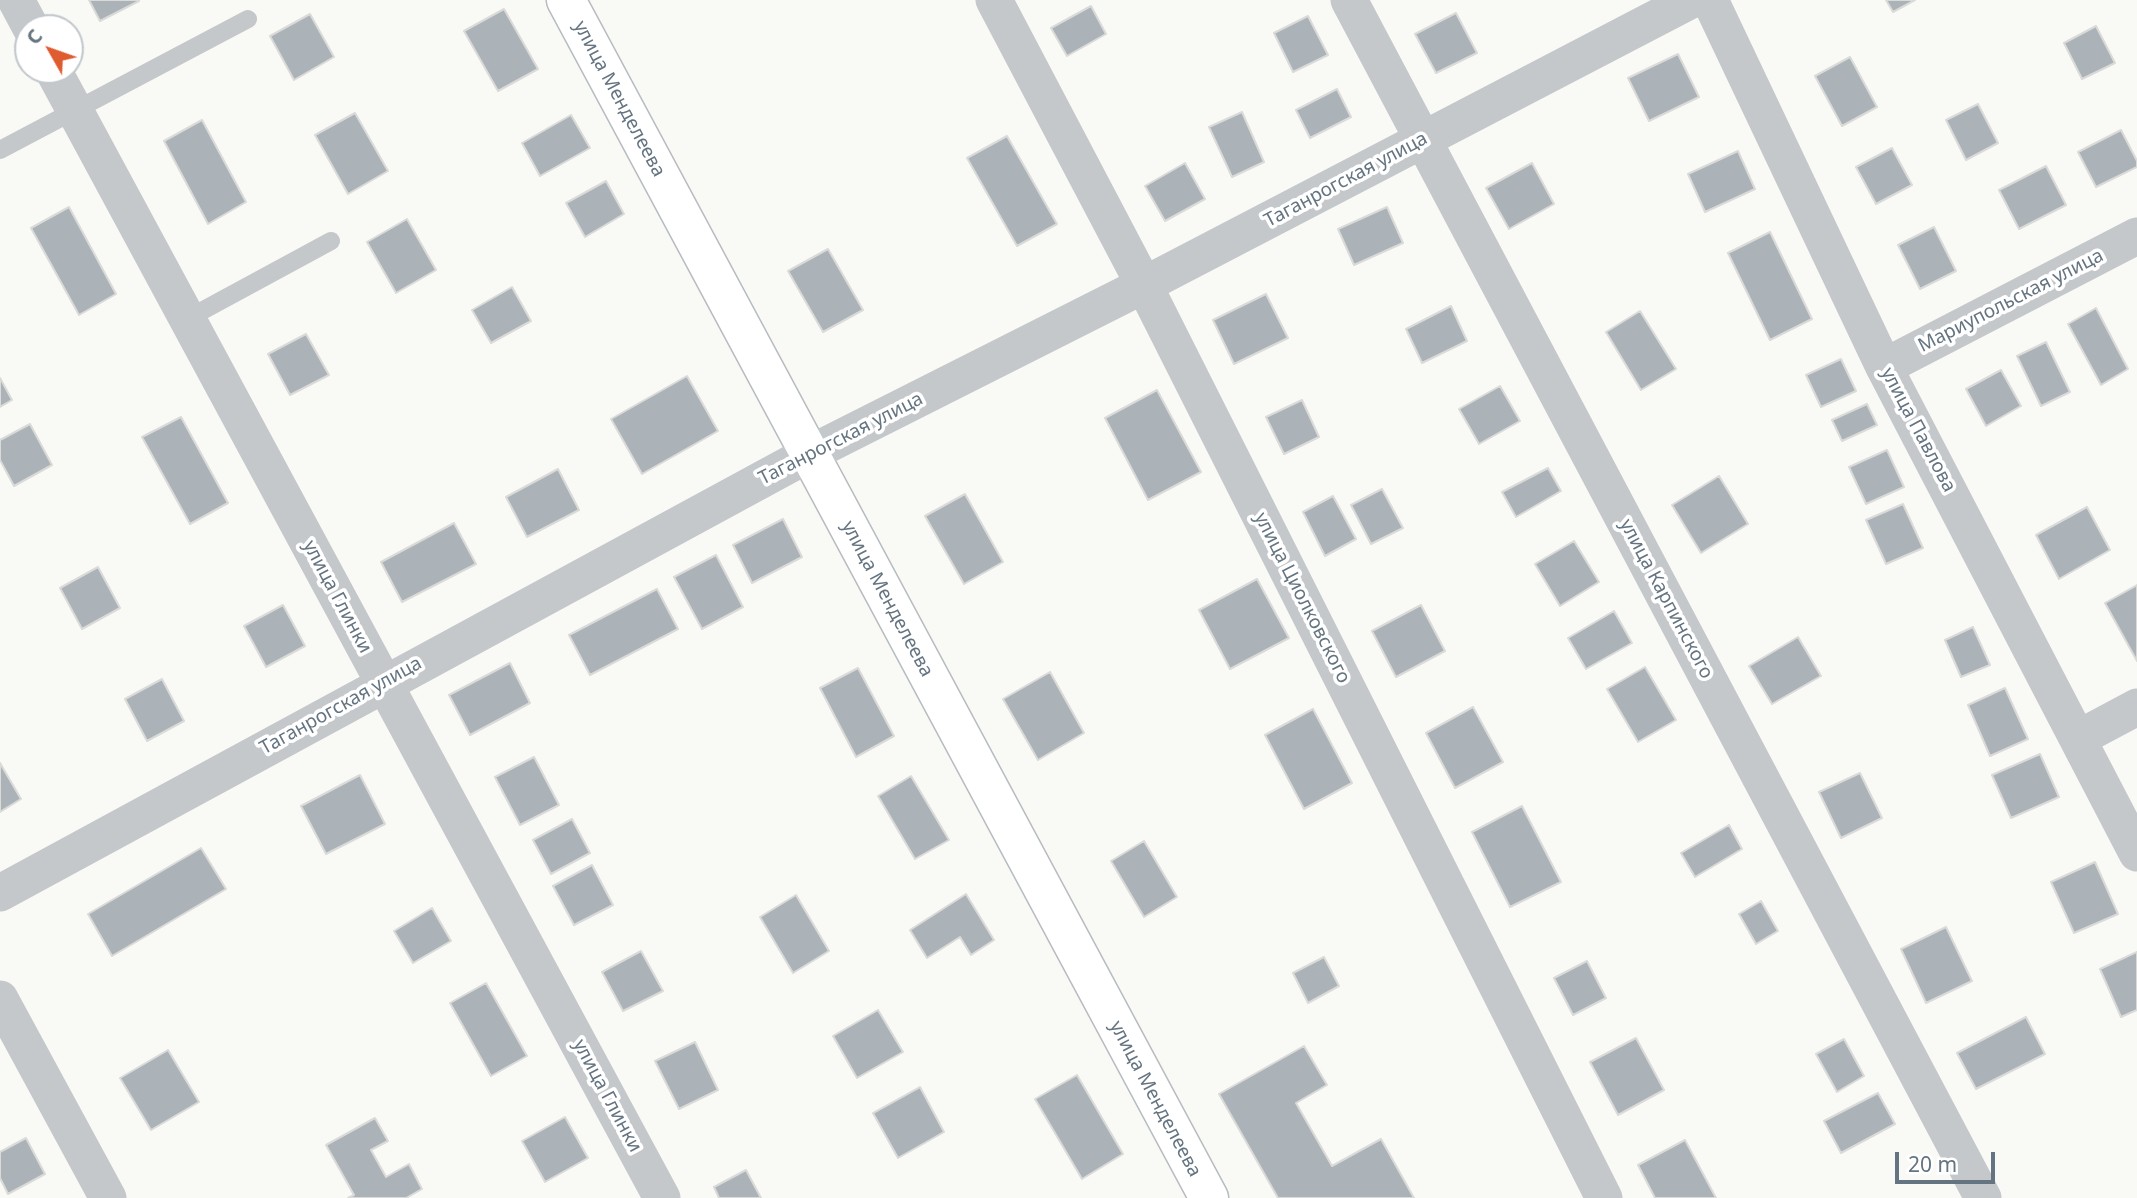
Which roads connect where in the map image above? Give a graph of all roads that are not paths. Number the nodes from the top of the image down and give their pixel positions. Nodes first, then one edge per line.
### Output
1 (566, 0) edge
2 (994, 0) edge
3 (1349, 0) edge
4 (1690, 0) edge
5 (1710, 0) edge
6 (248, 19) dead end
7 (61, 84) edge
8 (76, 111) junction
9 (1422, 140) junction
10 (0, 149) edge
11 (2137, 236) edge
12 (331, 241) dead end
13 (1144, 285) junction
14 (187, 319) junction
15 (1884, 366) junction
16 (809, 454) junction
17 (383, 683) junction
18 (2137, 707) edge
19 (2079, 738) junction
20 (2137, 853) edge
21 (0, 893) edge
22 (0, 999) edge
23 (108, 1198) edge
24 (662, 1198) edge
25 (1209, 1198) edge
26 (1604, 1198) edge
27 (1983, 1198) edge

1 - 16 street, улица Менделеева
2 - 13 street, улица Циолковского
3 - 9 street, улица Карпинского
4 - 9 street, Таганрогская улица
5 - 15 street, улица Павлова
6 - 8 lane
7 - 8 street, улица Глинки
8 - 10 lane
8 - 14 street, улица Глинки
9 - 13 street, Таганрогская улица
9 - 27 street, улица Карпинского
11 - 15 street, Мариупольская улица
12 - 14 lane
13 - 16 street, Таганрогская улица
13 - 26 street, улица Циолковского
14 - 17 street, улица Глинки
15 - 19 street, улица Павлова
16 - 17 street, Таганрогская улица
16 - 25 street, улица Менделеева
17 - 21 street, Таганрогская улица
17 - 24 street, улица Глинки
18 - 19 street
19 - 20 street, улица Павлова
22 - 23 street

